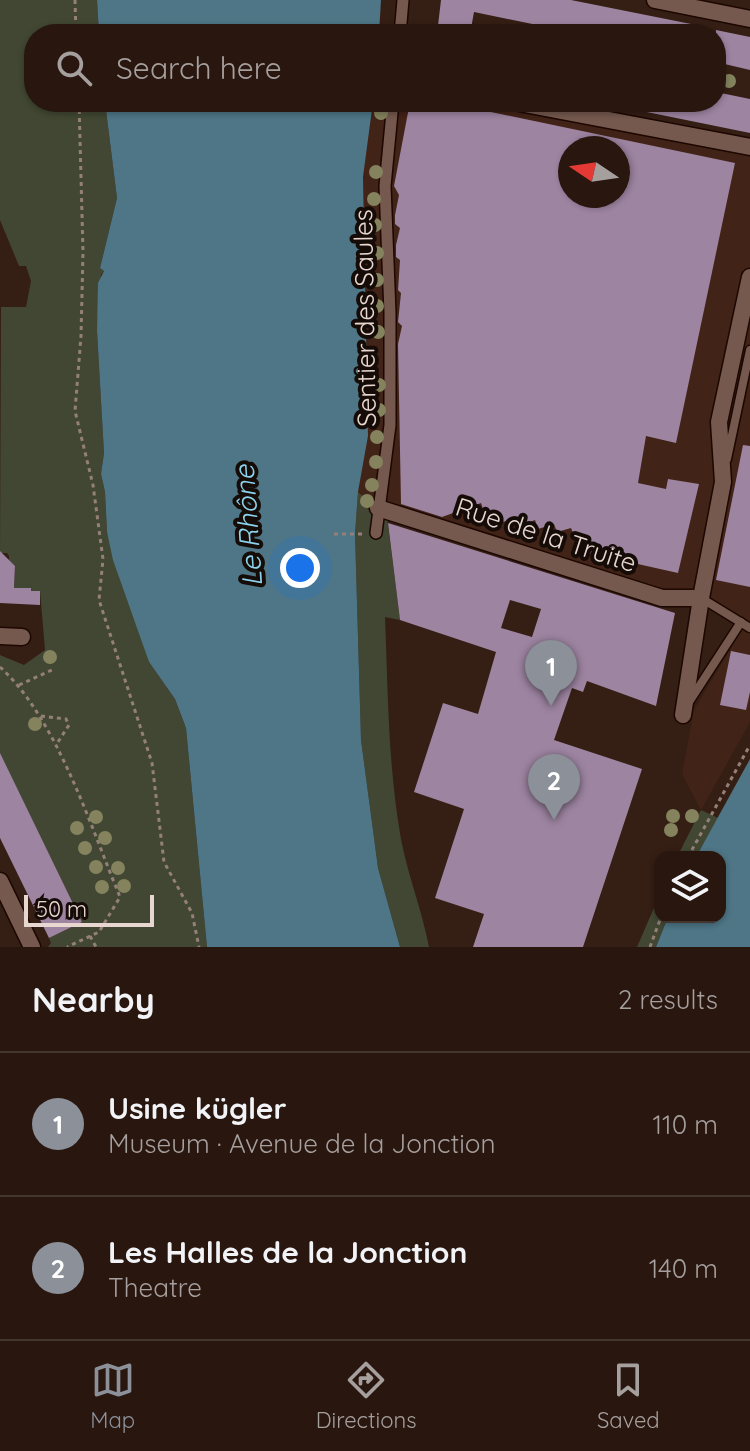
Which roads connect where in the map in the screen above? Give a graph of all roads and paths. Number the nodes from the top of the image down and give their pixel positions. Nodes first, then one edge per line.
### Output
1 (75, 0) edge
2 (403, 0) edge
3 (655, 0) edge
4 (750, 19) edge
5 (76, 24) edge
6 (401, 24) edge
7 (79, 112) edge
8 (392, 112) edge
9 (566, 112) edge
10 (750, 147) edge
11 (750, 277) edge
12 (750, 350) edge
13 (743, 368) edge
14 (378, 508) junction
15 (376, 533) dead end
16 (334, 534) dead end
17 (357, 534) dead end
18 (701, 598) junction
19 (741, 622) junction
20 (750, 628) edge
21 (0, 636) edge
22 (22, 637) dead end
23 (0, 667) edge
24 (54, 669) dead end
25 (19, 685) junction
26 (683, 711) joint
27 (41, 716) junction
28 (750, 745) edge
29 (56, 746) junction
30 (691, 851) edge
31 (0, 881) edge
32 (659, 923) edge
33 (90, 936) junction
34 (32, 947) edge
35 (67, 947) edge
36 (96, 947) edge
37 (199, 947) edge
38 (650, 947) edge

1 - 5 path
2 - 6 street
3 - 4 street
7 - 37 path
8 - 14 street, Sentier des Saules
9 - 10 street
11 - 13 street
12 - 13 lane
13 - 18 street
14 - 15 street, Sentier des Saules
14 - 18 street, Rue de la Truite
16 - 17 path
18 - 19 lane
18 - 26 street
19 - 20 lane
19 - 26 lane
21 - 22 street
23 - 25 path
24 - 25 path
25 - 27 path
27 - 29 path
27 - 29 path
28 - 30 path
29 - 33 path
31 - 34 street
32 - 38 path
33 - 35 path
33 - 36 path

